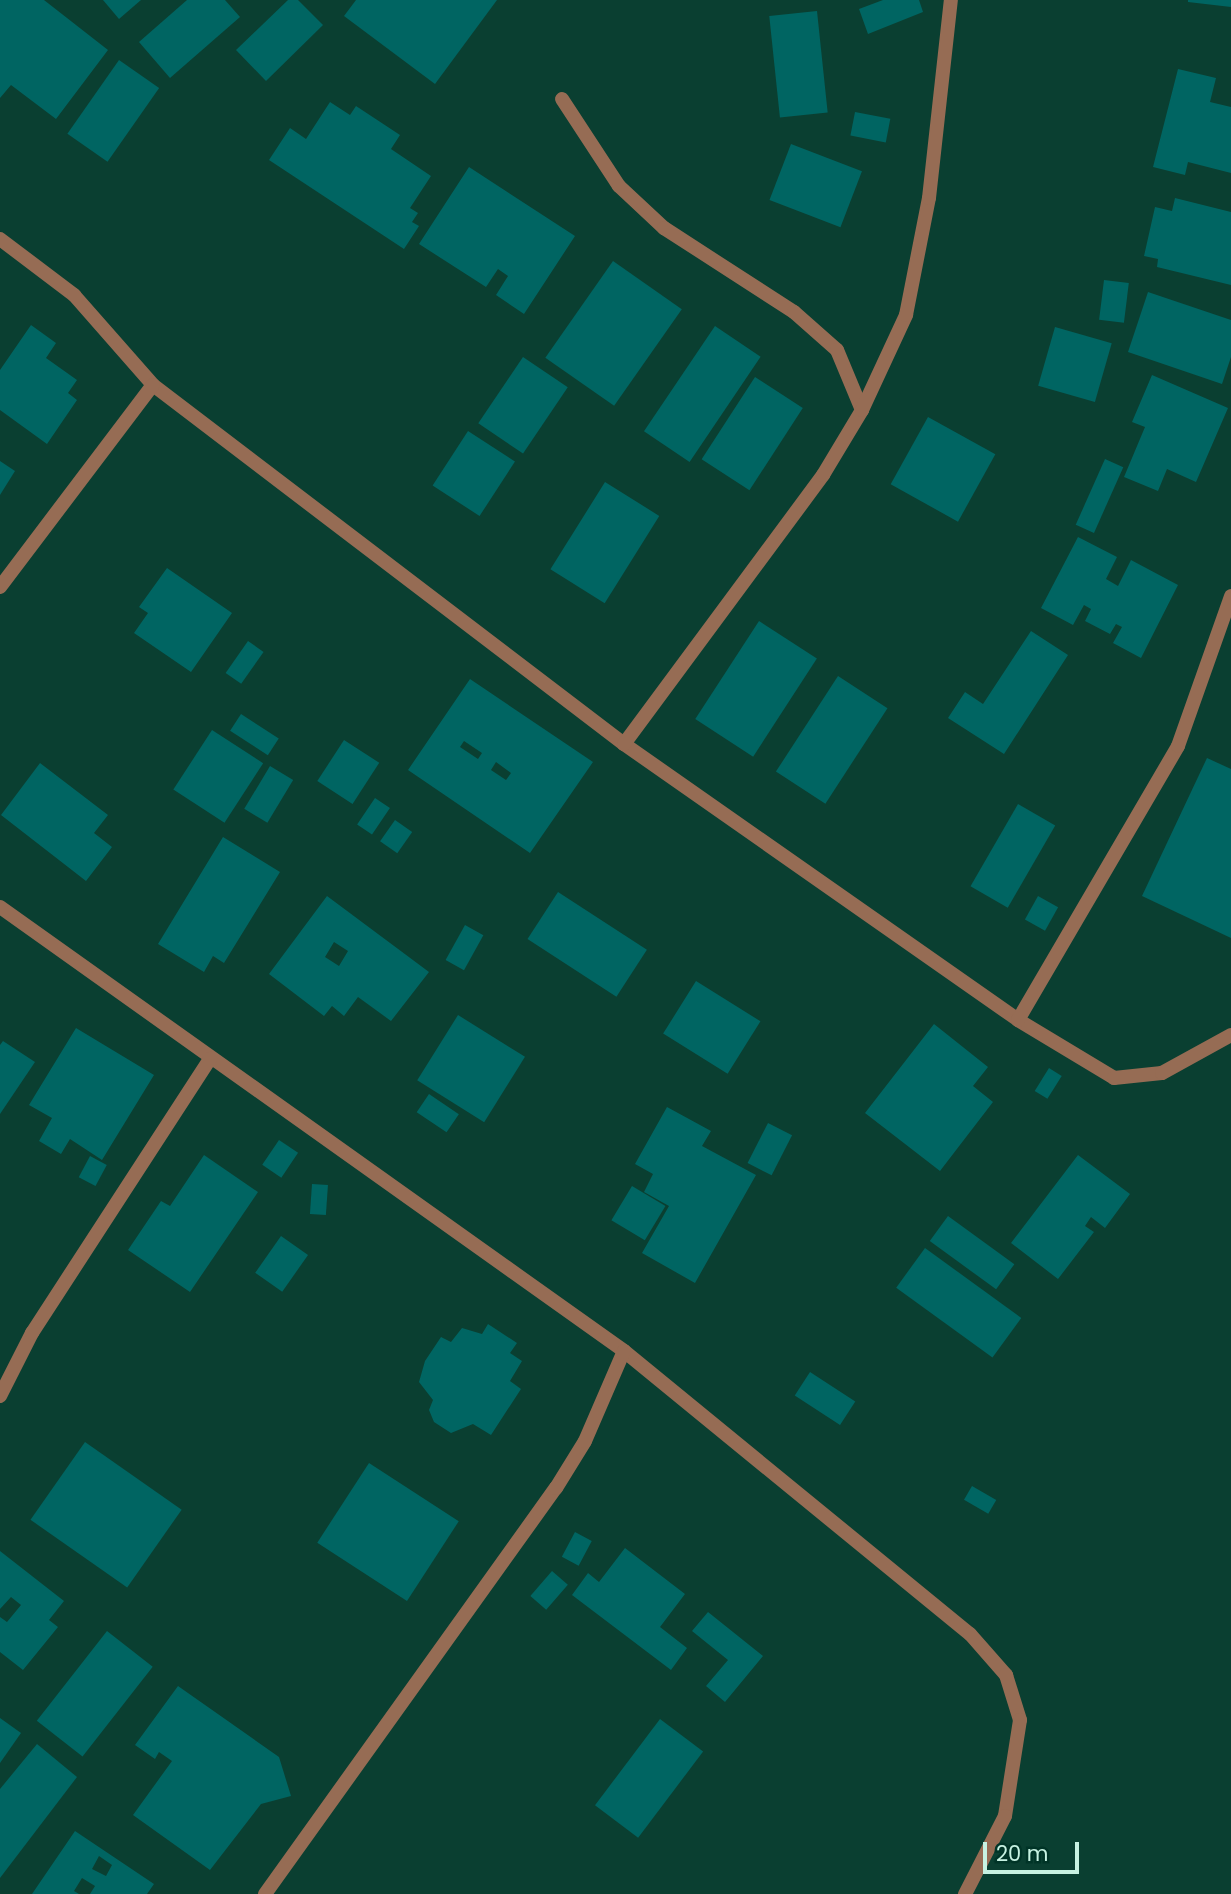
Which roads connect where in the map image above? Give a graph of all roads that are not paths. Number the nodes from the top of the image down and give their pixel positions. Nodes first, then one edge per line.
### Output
1 (951, 0) edge
2 (562, 99) dead end
3 (0, 239) edge
4 (153, 385) junction
5 (862, 410) junction
6 (0, 587) edge
7 (1231, 596) edge
8 (624, 744) junction
9 (0, 907) edge
10 (1018, 1020) junction
11 (1231, 1035) edge
12 (210, 1059) junction
13 (624, 1352) junction
14 (0, 1396) edge
15 (265, 1894) edge
16 (965, 1894) edge

1 - 5 street
2 - 5 street
3 - 4 street
4 - 6 street
4 - 8 street
5 - 8 street
7 - 10 street
8 - 10 street
9 - 12 street
10 - 11 street
12 - 13 street
12 - 14 street
13 - 15 street
13 - 16 street

